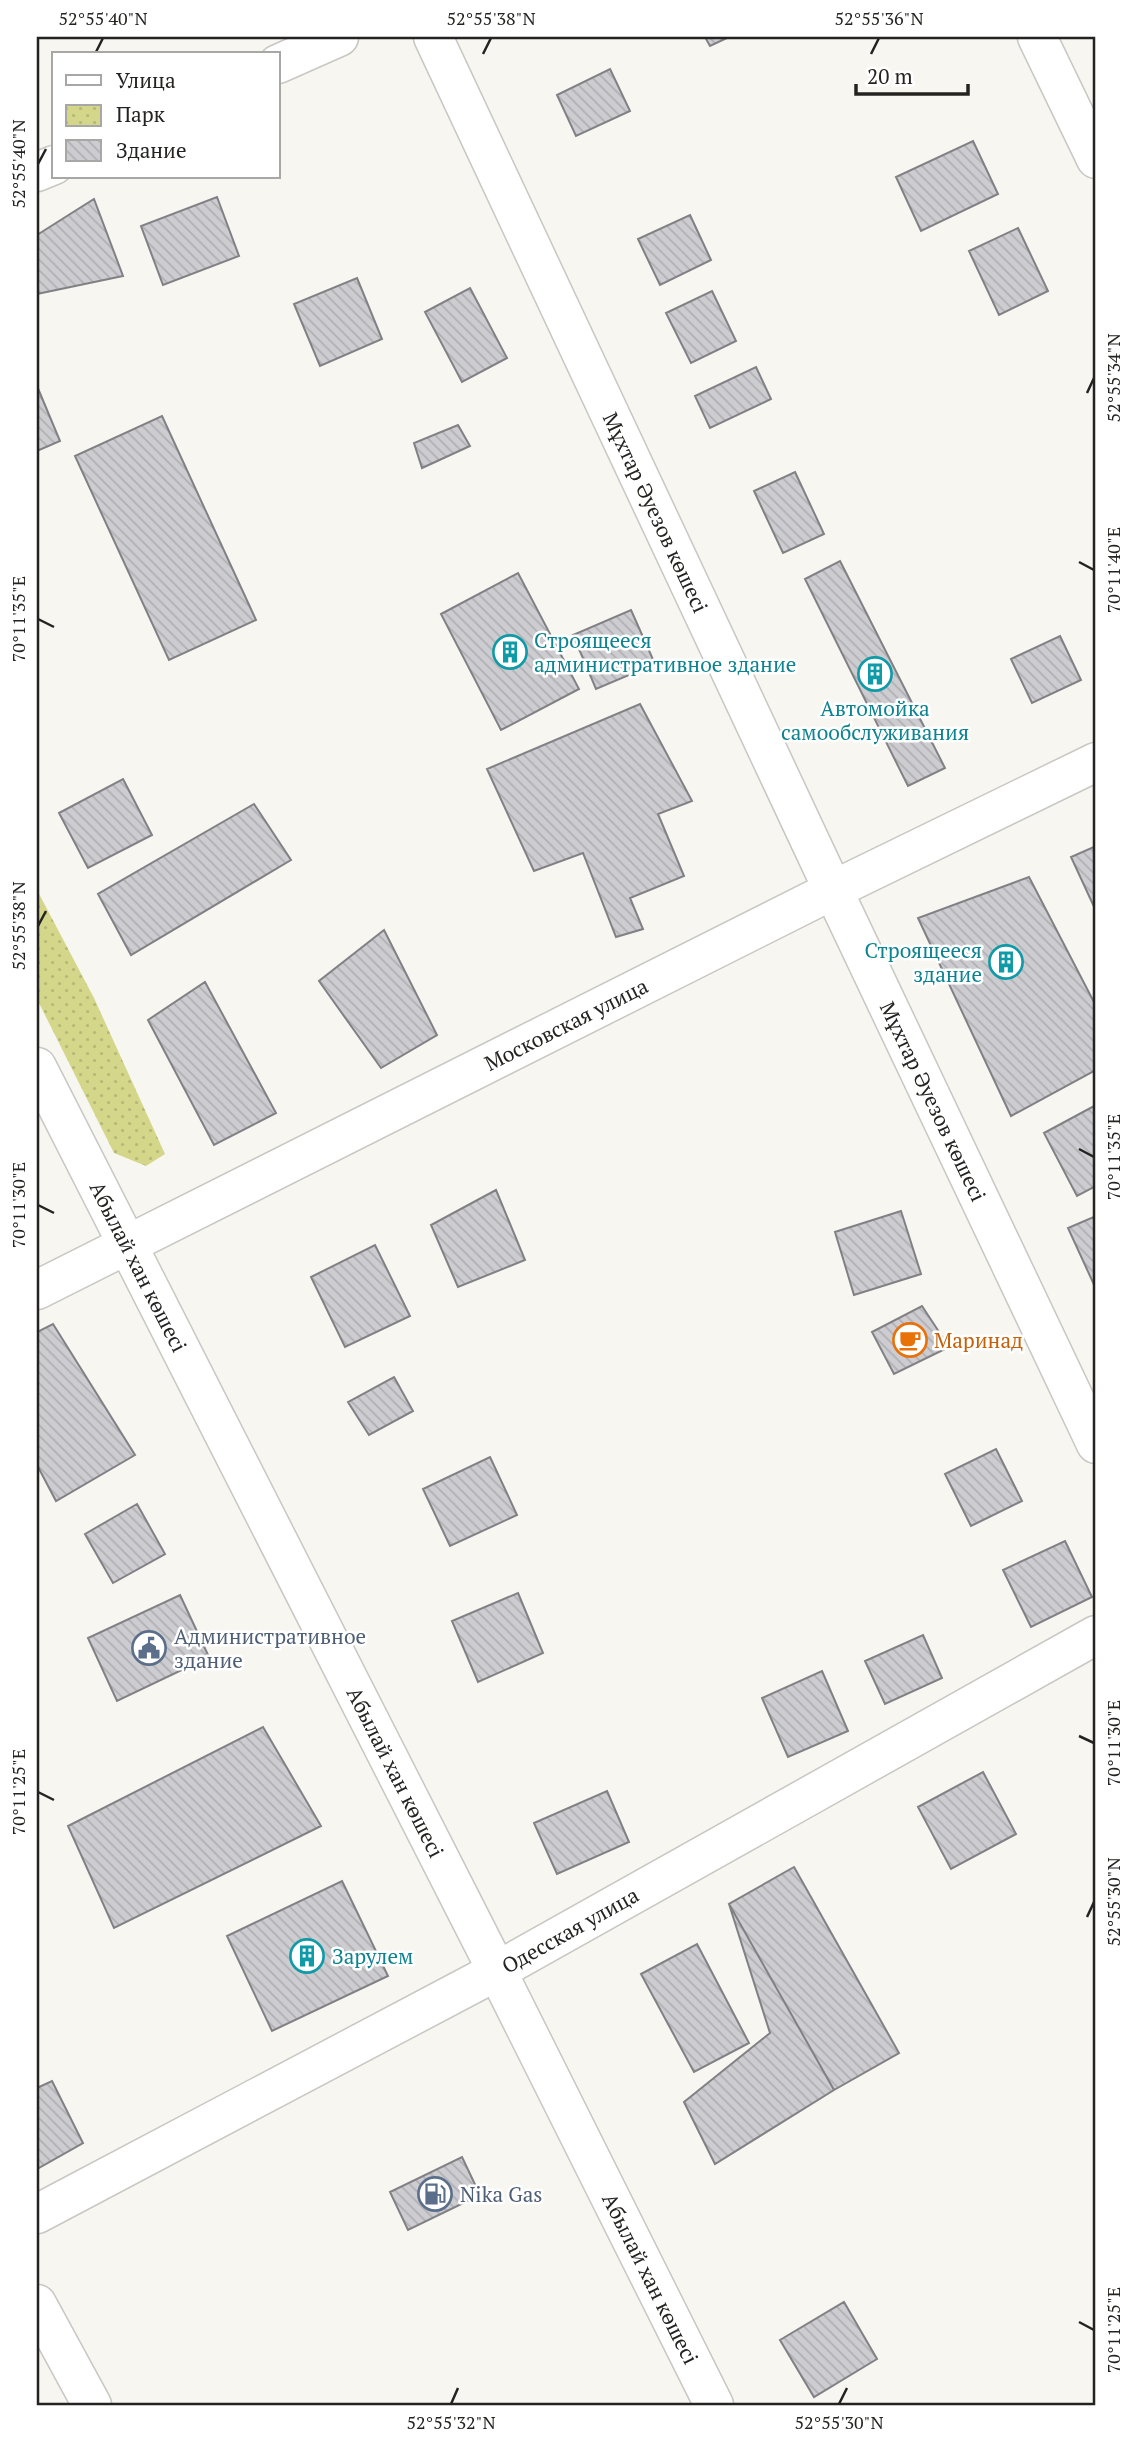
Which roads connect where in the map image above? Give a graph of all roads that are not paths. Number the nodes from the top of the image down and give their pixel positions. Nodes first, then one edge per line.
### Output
1 (339, 37) edge
2 (433, 37) edge
3 (1037, 37) edge
4 (280, 63) edge
5 (1096, 159) edge
6 (1096, 762) edge
7 (833, 890) junction
8 (37, 1067) edge
9 (127, 1245) junction
10 (37, 1290) edge
11 (1096, 1444) edge
12 (1096, 1635) edge
13 (497, 1971) junction
14 (37, 2214) edge
15 (37, 2304) edge
16 (92, 2405) edge
17 (714, 2405) edge

1 - 4 street
2 - 7 street, Мұхтар Әуезов көшесі
3 - 5 street
6 - 7 street, Московская улица
7 - 9 street, Московская улица
7 - 11 street, Мұхтар Әуезов көшесі
8 - 9 street, Абылай хан көшесі
9 - 10 street, Московская улица
9 - 13 street, Абылай хан көшесі
12 - 13 street, Одесская улица
13 - 14 street, Одесская улица
13 - 17 street, Абылай хан көшесі
15 - 16 street

